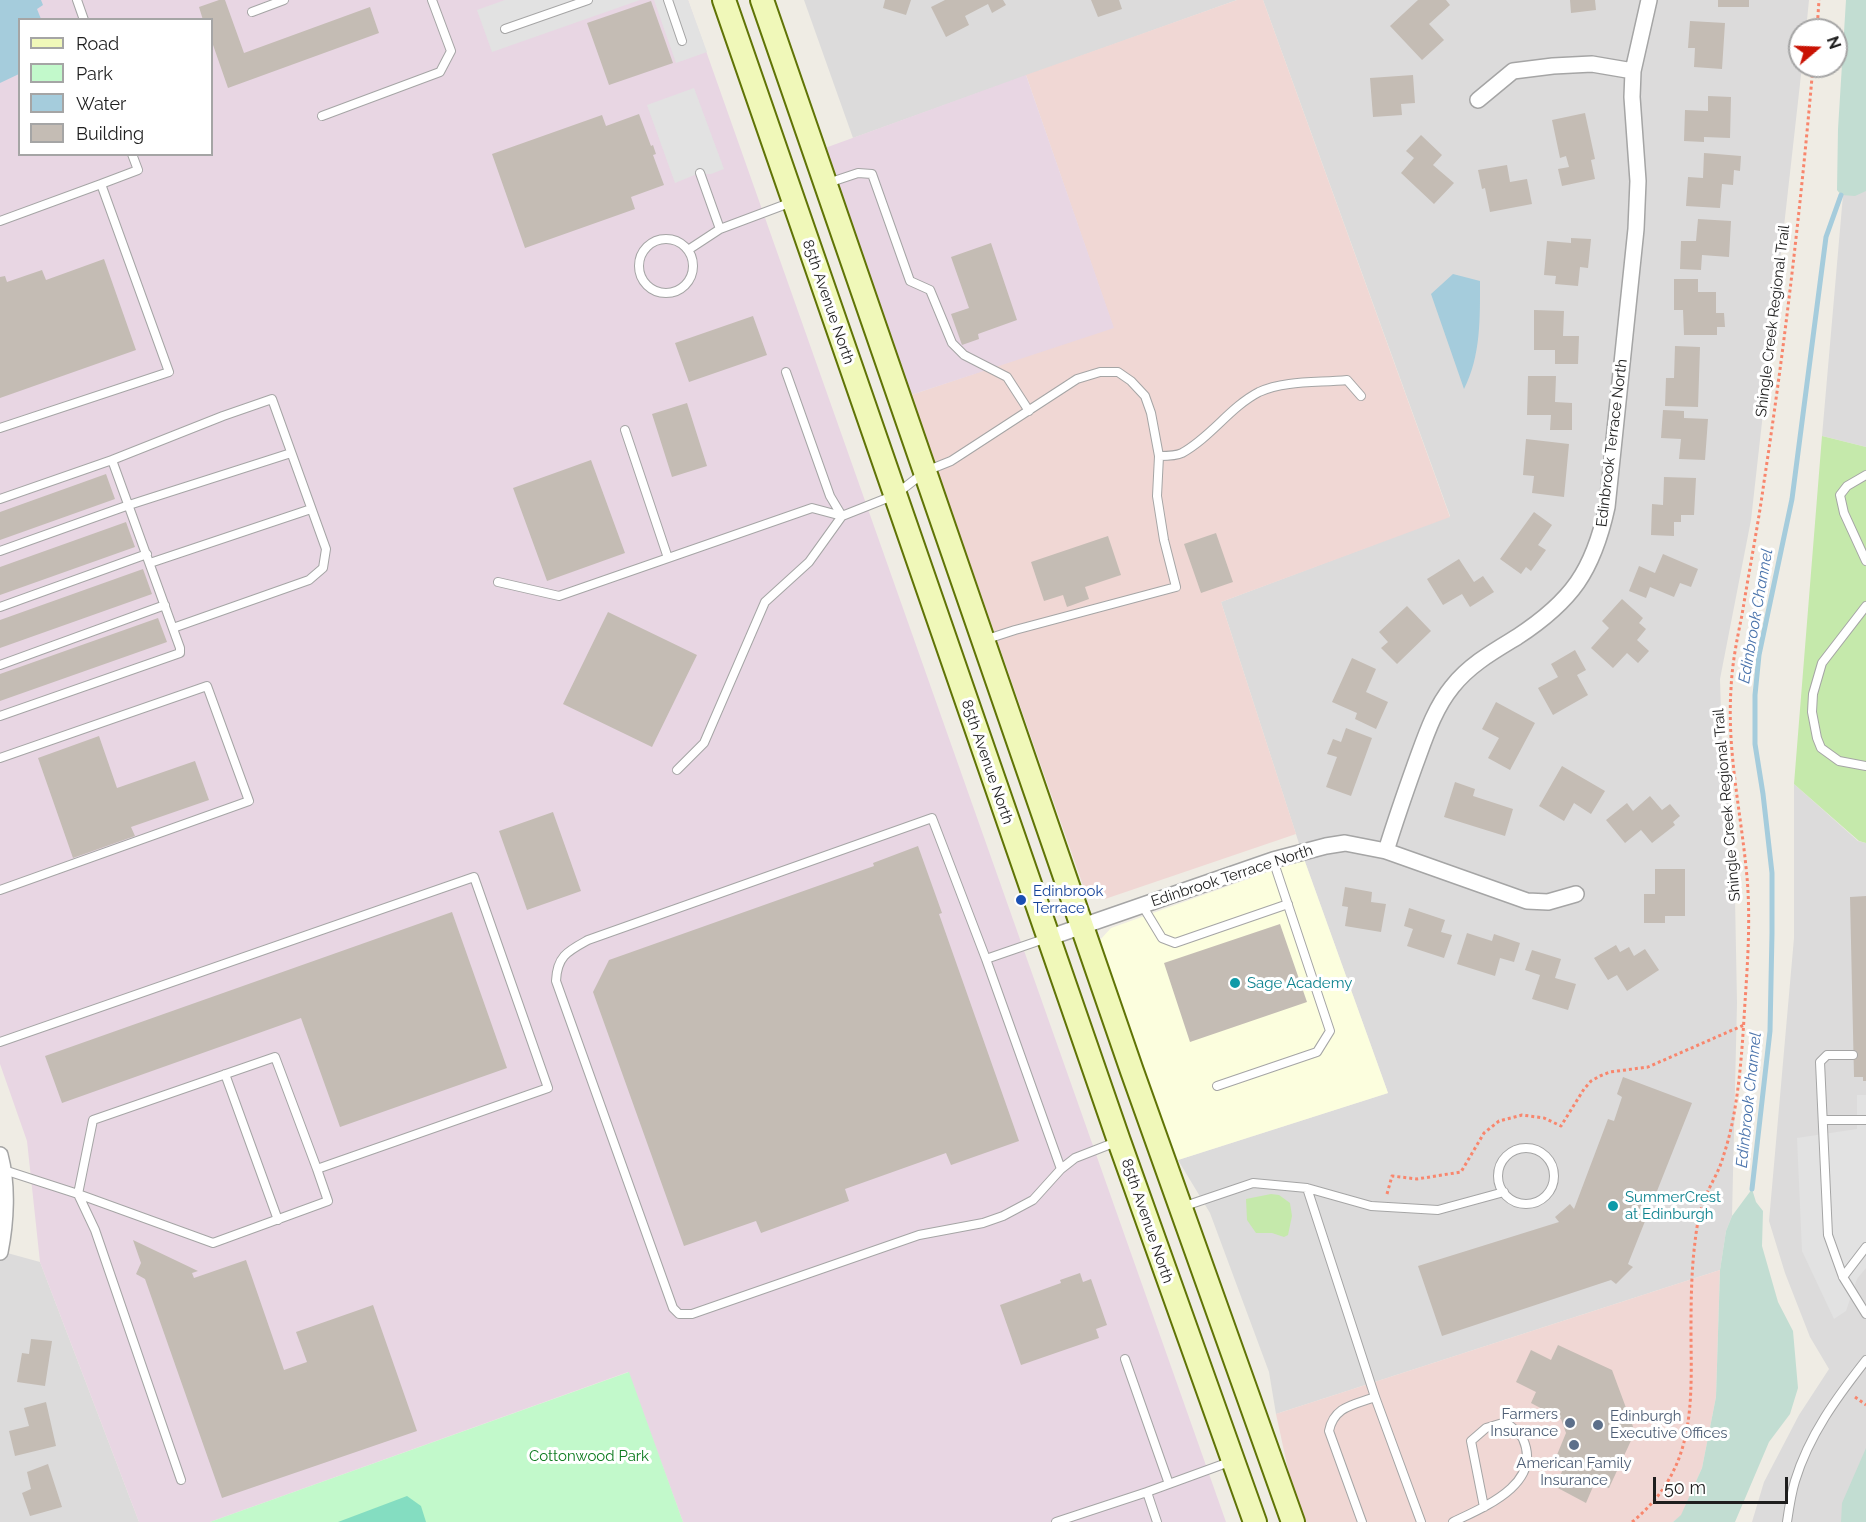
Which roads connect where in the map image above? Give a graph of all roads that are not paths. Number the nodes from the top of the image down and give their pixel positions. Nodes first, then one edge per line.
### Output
1 (77, 0) edge
2 (284, 0) edge
3 (432, 0) edge
4 (588, 0) edge
5 (668, 0) edge
6 (724, 0) edge
7 (762, 0) edge
8 (1650, 0) edge
9 (252, 12) dead end
10 (83, 18) edge
11 (505, 28) dead end
12 (682, 41) dead end
13 (1633, 71) junction
14 (1478, 100) dead end
15 (322, 116) dead end
16 (133, 156) edge
17 (700, 173) dead end
18 (826, 183) junction
19 (102, 184) junction
20 (793, 202) junction
21 (0, 221) edge
22 (720, 229) junction
23 (688, 250) junction
24 (786, 372) dead end
25 (1361, 396) dead end
26 (1029, 411) junction
27 (0, 428) edge
28 (625, 430) dead end
29 (291, 453) junction
30 (1159, 456) junction
31 (112, 460) junction
32 (926, 471) junction
33 (1866, 475) edge
34 (895, 495) junction
35 (0, 499) edge
36 (129, 505) junction
37 (311, 509) junction
38 (842, 516) junction
39 (0, 551) edge
40 (148, 558) junction
41 (668, 558) junction
42 (1866, 561) edge
43 (498, 582) dead end
44 (165, 605) junction
45 (1866, 606) edge
46 (0, 607) edge
47 (173, 628) junction
48 (984, 640) junction
49 (0, 665) edge
50 (0, 716) edge
51 (0, 758) edge
52 (1866, 766) edge
53 (677, 770) dead end
54 (1386, 851) junction
55 (1273, 860) junction
56 (0, 891) edge
57 (1576, 894) dead end
58 (1288, 904) junction
59 (1142, 905) junction
60 (1082, 926) junction
61 (1048, 938) junction
62 (986, 959) junction
63 (0, 1041) edge
64 (1853, 1055) dead end
65 (225, 1074) junction
66 (1217, 1086) dead end
67 (1824, 1120) junction
68 (1866, 1120) edge
69 (1119, 1141) junction
70 (0, 1155) edge
71 (317, 1169) junction
72 (1061, 1169) junction
73 (4, 1170) junction
74 (1307, 1188) junction
75 (1504, 1192) junction
76 (78, 1194) junction
77 (1181, 1208) junction
78 (278, 1220) junction
79 (1866, 1247) edge
80 (0, 1252) edge
81 (1843, 1277) junction
82 (1866, 1314) edge
83 (1125, 1359) dead end
84 (1866, 1360) edge
85 (1375, 1397) junction
86 (1233, 1461) junction
87 (181, 1480) dead end
88 (1169, 1484) junction
89 (1147, 1492) junction
90 (1484, 1507) junction
91 (1056, 1522) edge
92 (1158, 1522) edge
93 (1255, 1522) edge
94 (1293, 1522) edge
95 (1362, 1522) edge
96 (1421, 1522) edge
97 (1453, 1522) edge
98 (1787, 1522) edge

1 - 10 lane
2 - 9 lane
3 - 15 lane
4 - 11 lane
5 - 12 lane
6 - 20 main road, 85th Avenue North
7 - 18 main road
8 - 13 street, Edinbrook Terrace North
13 - 14 street
13 - 54 street, Edinbrook Terrace North
16 - 19 lane
17 - 22 lane
18 - 26 lane
18 - 32 main road
19 - 21 lane
19 - 27 lane
20 - 22 lane
20 - 34 main road, 85th Avenue North
22 - 23 lane
23 - 23 lane
24 - 38 lane
25 - 30 lane
26 - 30 lane
26 - 32 lane
28 - 41 lane
29 - 31 lane
29 - 36 lane
29 - 37 lane
30 - 48 lane
31 - 35 lane
31 - 36 lane
32 - 34 lane
32 - 48 main road
33 - 42 lane
34 - 38 lane
34 - 61 main road, 85th Avenue North
36 - 39 lane
36 - 40 lane
37 - 40 lane
37 - 47 lane
38 - 41 lane
38 - 53 lane
40 - 44 lane
40 - 46 lane
41 - 43 lane
44 - 47 lane
44 - 49 lane
45 - 52 lane
47 - 50 lane
48 - 60 main road
51 - 56 lane
54 - 55 street, Edinbrook Terrace North
54 - 57 street
55 - 58 lane
55 - 59 street, Edinbrook Terrace North
58 - 59 lane
58 - 66 lane
59 - 60 street, Edinbrook Terrace North
60 - 61 street, Edinbrook Terrace North
60 - 77 main road
61 - 62 lane
61 - 69 main road, 85th Avenue North
62 - 72 lane
62 - 72 lane
63 - 71 lane
64 - 67 lane
65 - 71 lane
65 - 76 lane
65 - 78 lane
67 - 68 lane
67 - 81 lane
69 - 72 lane
69 - 86 main road, 85th Avenue North
70 - 73 street
71 - 78 lane
73 - 76 lane
73 - 80 street
74 - 75 lane
74 - 77 lane
74 - 85 lane
75 - 75 lane
76 - 78 lane
76 - 87 lane
77 - 94 main road
79 - 81 lane
81 - 82 lane
83 - 88 lane
84 - 98 lane
85 - 95 lane
85 - 96 lane
86 - 88 lane
86 - 93 main road, 85th Avenue North
88 - 89 lane
89 - 91 lane
89 - 92 lane
90 - 90 lane
90 - 97 lane

